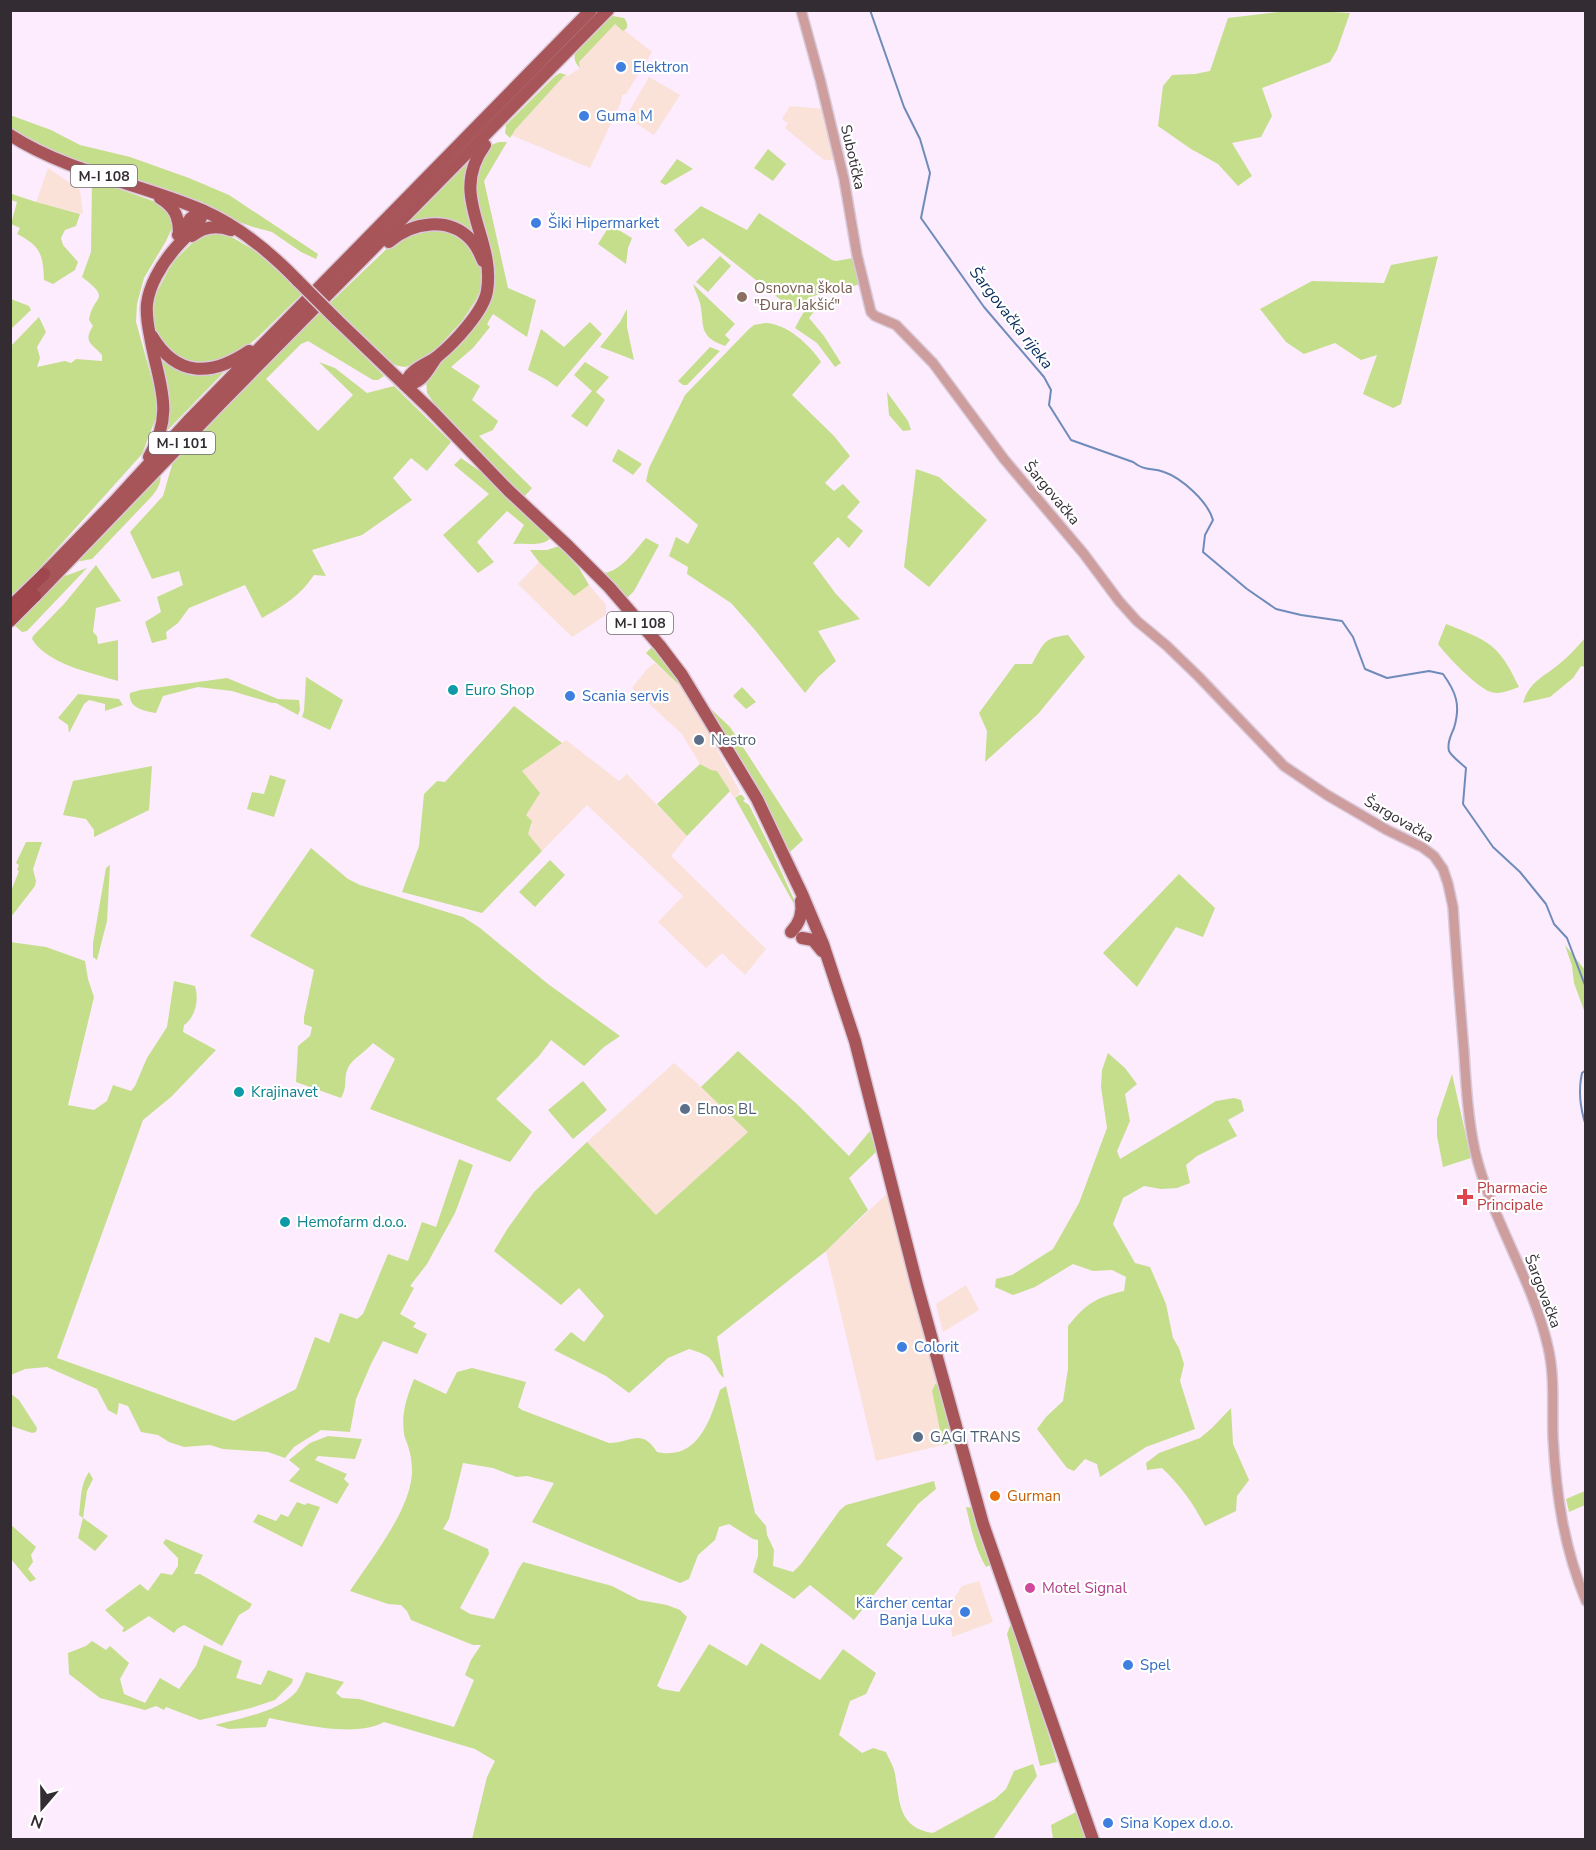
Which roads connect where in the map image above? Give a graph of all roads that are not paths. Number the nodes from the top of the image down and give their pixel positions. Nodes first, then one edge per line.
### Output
1 (591, 10) edge
2 (608, 10) edge
3 (801, 10) edge
4 (494, 126) junction
5 (10, 135) edge
6 (135, 187) junction
7 (203, 210) junction
8 (179, 234) junction
9 (248, 237) junction
10 (175, 249) junction
11 (488, 284) junction
12 (332, 291) junction
13 (871, 312) joint
14 (293, 313) junction
15 (149, 331) junction
16 (384, 365) junction
17 (421, 371) junction
18 (405, 385) junction
19 (431, 410) junction
20 (113, 503) junction
21 (44, 574) joint
22 (35, 596) joint
23 (12, 615) edge
24 (798, 885) junction
25 (828, 963) junction
26 (1586, 1601) edge
27 (1093, 1839) edge

1 - 14 main road, M-I 101
2 - 4 main road, M-I 101
3 - 13 street, Subotička
4 - 11 main road
4 - 12 main road, M-I 101
5 - 6 main road, M-I 108
6 - 7 main road, M-I 108
6 - 8 main road
7 - 8 main road
7 - 9 main road, M-I 108
7 - 10 main road
8 - 10 main road
9 - 10 main road
9 - 16 main road, M-I 108, bridge
10 - 15 main road
11 - 12 main road
11 - 17 main road
12 - 22 main road, M-I 101
13 - 26 street, Šargovačka
14 - 15 main road
14 - 20 main road, M-I 101
15 - 20 main road
16 - 17 main road
16 - 18 main road, M-I 108
17 - 18 main road
17 - 19 main road
18 - 19 main road, M-I 108
19 - 24 main road, M-I 108
20 - 21 main road, M-I 101
21 - 23 highway, M-I 101
22 - 23 highway, M-I 101
24 - 25 main road, M-I 108
24 - 25 main road
25 - 27 main road, M-I 108

